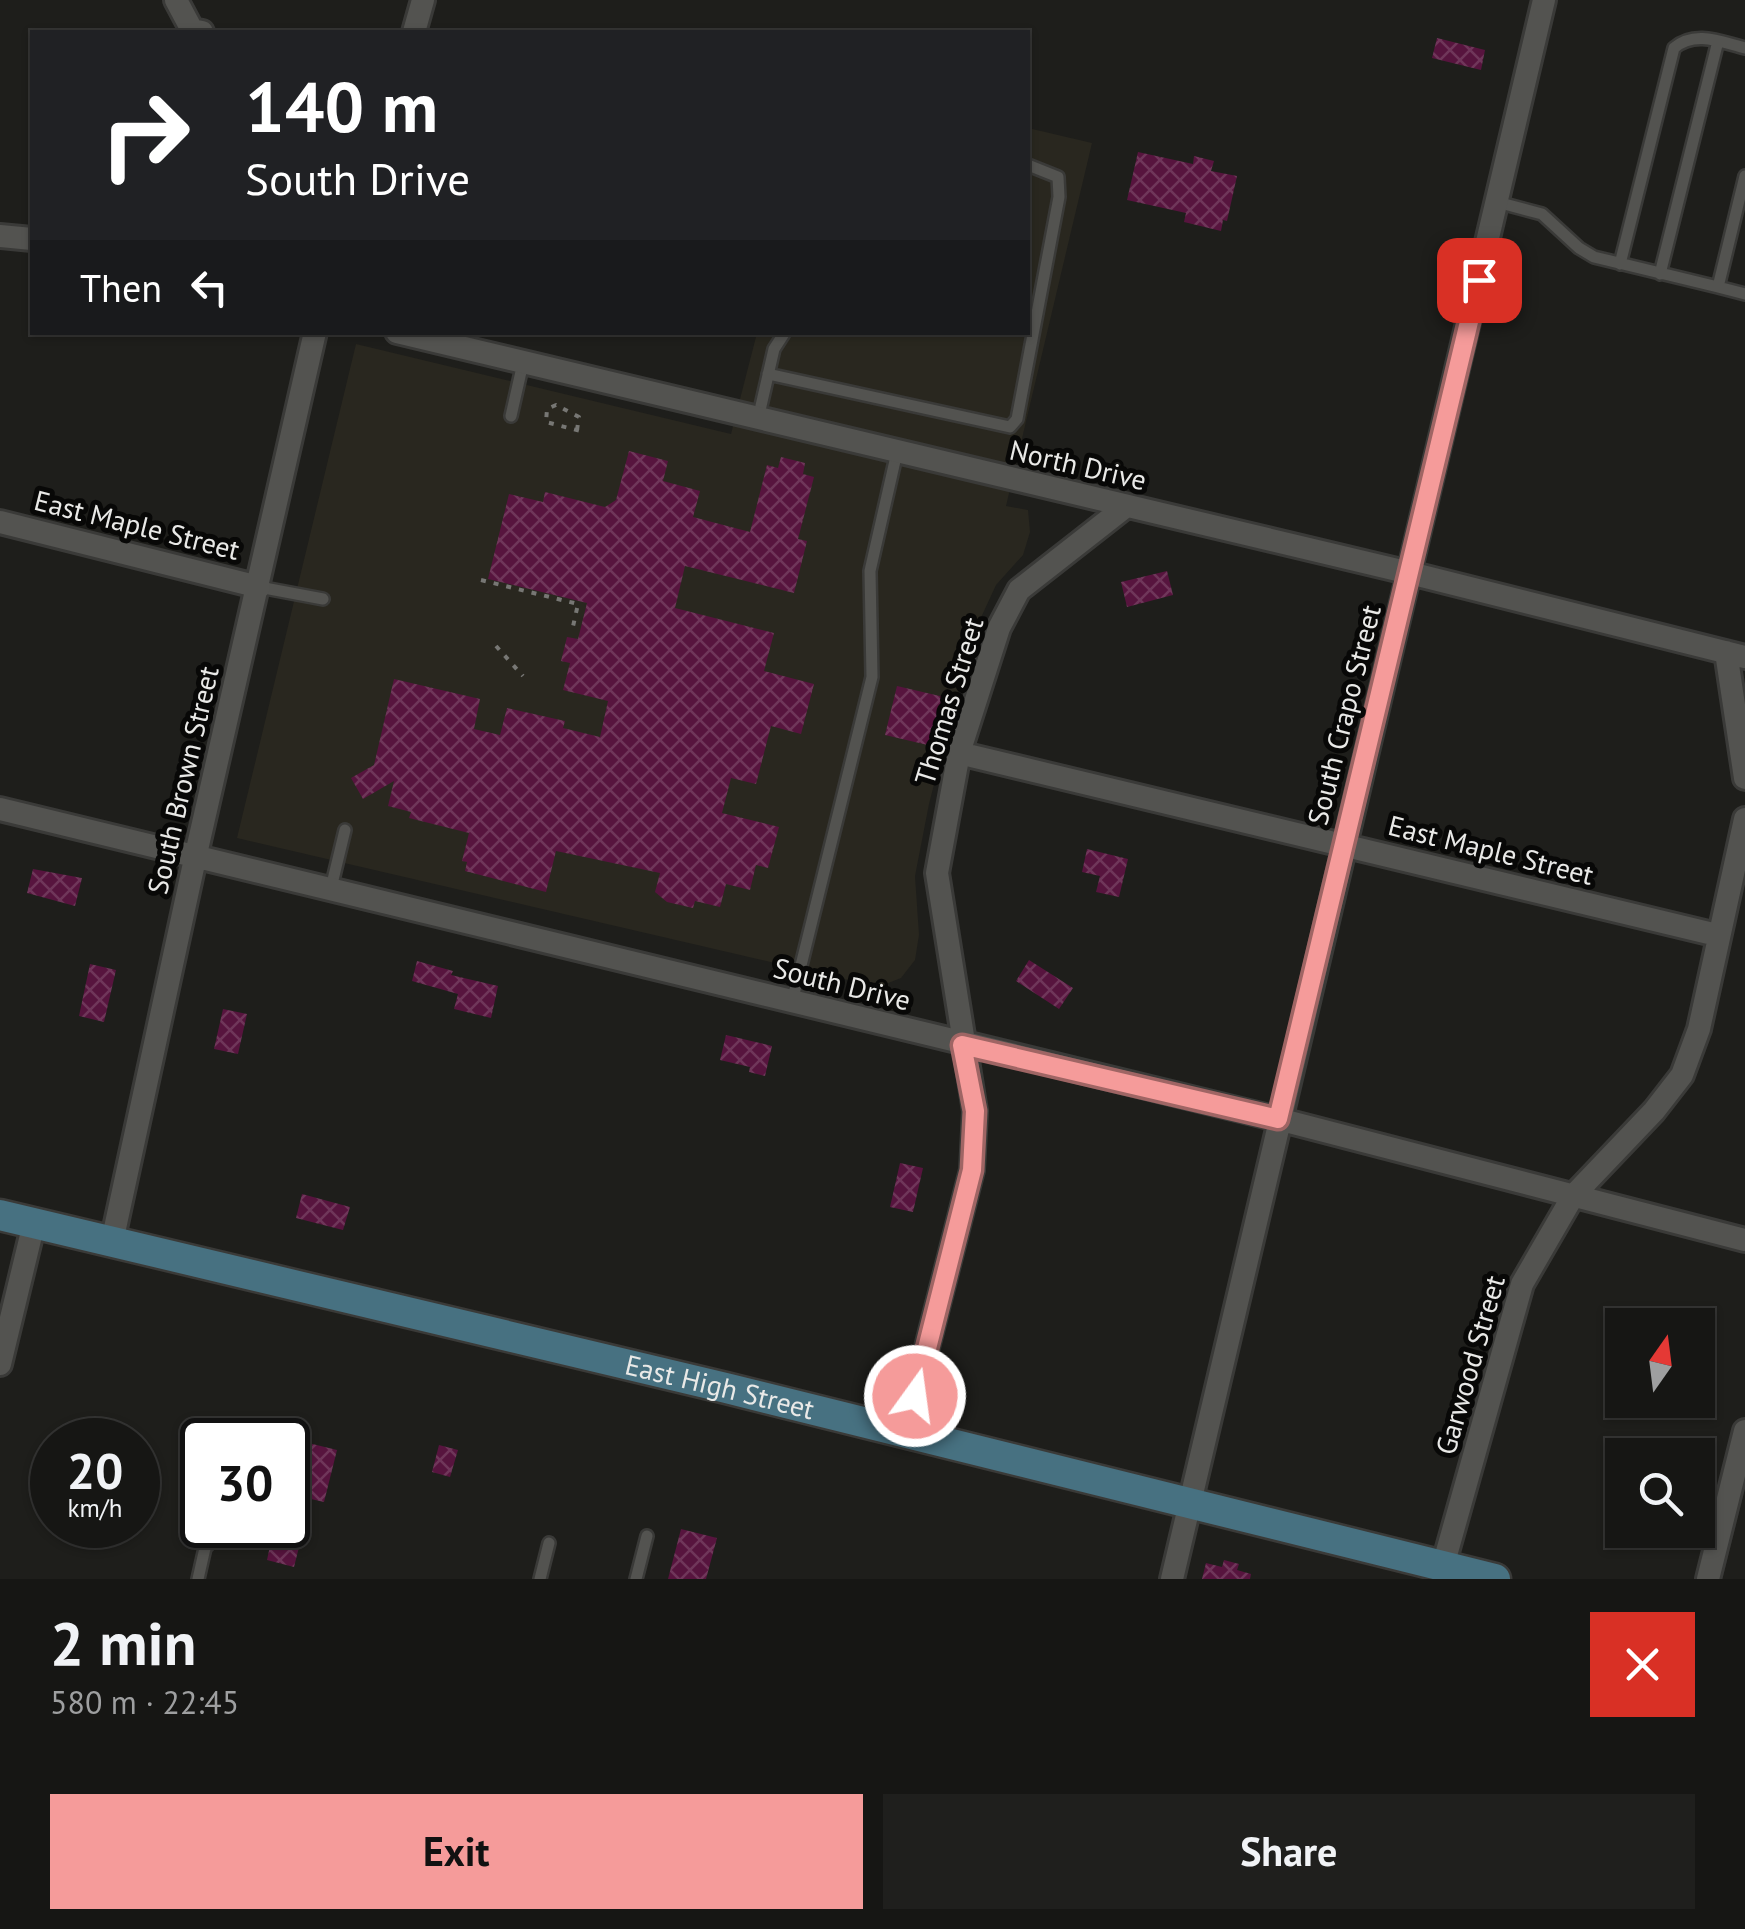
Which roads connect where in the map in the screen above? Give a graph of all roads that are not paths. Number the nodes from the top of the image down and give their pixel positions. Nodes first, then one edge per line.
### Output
1 (176, 0) edge
2 (423, 0) edge
3 (1544, 0) edge
4 (192, 30) edge
5 (415, 30) edge
6 (1718, 41) junction
7 (1745, 48) edge
8 (1030, 167) edge
9 (1745, 176) edge
10 (1497, 202) junction
11 (0, 236) edge
12 (30, 240) edge
13 (1620, 264) junction
14 (1660, 274) junction
15 (1718, 287) junction
16 (1745, 294) edge
17 (315, 335) edge
18 (410, 335) edge
19 (783, 335) edge
20 (523, 362) junction
21 (768, 374) junction
22 (511, 416) dead end
23 (758, 419) junction
24 (897, 452) junction
25 (1125, 508) junction
26 (0, 522) edge
27 (1410, 573) junction
28 (259, 588) junction
29 (323, 599) dead end
30 (1735, 654) edge
31 (959, 752) junction
32 (1745, 778) edge
33 (0, 810) edge
34 (1745, 819) edge
35 (345, 830) dead end
36 (1343, 845) junction
37 (196, 854) junction
38 (331, 888) junction
39 (1717, 934) junction
40 (792, 1002) junction
41 (962, 1045) junction
42 (1278, 1119) junction
43 (1574, 1196) junction
44 (0, 1215) edge
45 (34, 1223) junction
46 (1745, 1240) edge
47 (112, 1242) junction
48 (0, 1364) edge
49 (1745, 1431) edge
50 (905, 1434) junction
51 (1191, 1502) junction
52 (647, 1536) dead end
53 (549, 1543) dead end
54 (205, 1548) edge
55 (1444, 1566) junction
56 (198, 1579) edge
57 (540, 1579) edge
58 (636, 1579) edge
59 (1172, 1579) edge
60 (1496, 1579) edge
61 (1708, 1579) edge

1 - 4 street
2 - 5 street
3 - 10 street, South Crapo Street
6 - 7 lane
6 - 13 lane
6 - 14 lane
8 - 21 lane
9 - 15 lane
10 - 13 lane
10 - 27 street, South Crapo Street
11 - 12 street
13 - 14 lane
14 - 15 lane
15 - 16 lane
17 - 28 street, South Brown Street
18 - 20 street, North Drive
19 - 21 lane
20 - 22 lane
20 - 23 street, North Drive
21 - 23 lane
23 - 24 street, North Drive
24 - 25 street, North Drive
24 - 40 lane
25 - 27 street, North Drive
25 - 31 street, Thomas Street
26 - 28 street, East Maple Street
27 - 30 street, North Drive
27 - 36 street, South Crapo Street
28 - 29 lane
28 - 37 street, South Brown Street
30 - 32 street
31 - 36 street, East Maple Street
31 - 41 street, Thomas Street
33 - 37 street, South Drive
34 - 39 street, Garwood Street
35 - 38 lane
36 - 39 street, East Maple Street
36 - 42 street, South Crapo Street
37 - 38 street, South Drive
37 - 47 street, South Brown Street
38 - 40 street, South Drive
39 - 43 street, Garwood Street
40 - 41 street, South Drive
41 - 42 street, South Drive
41 - 50 street, Thomas Street
42 - 43 street, South Drive
42 - 51 street, South Crapo Street
43 - 46 street, South Drive
43 - 55 street, Garwood Street
44 - 45 street, East High Street
45 - 47 street, East High Street
45 - 48 street
47 - 50 street, East High Street
49 - 61 street
50 - 51 street, East High Street
51 - 55 street, East High Street
51 - 59 street, South Crapo Street
52 - 58 lane
53 - 57 lane
54 - 56 lane
55 - 60 street, East High Street

